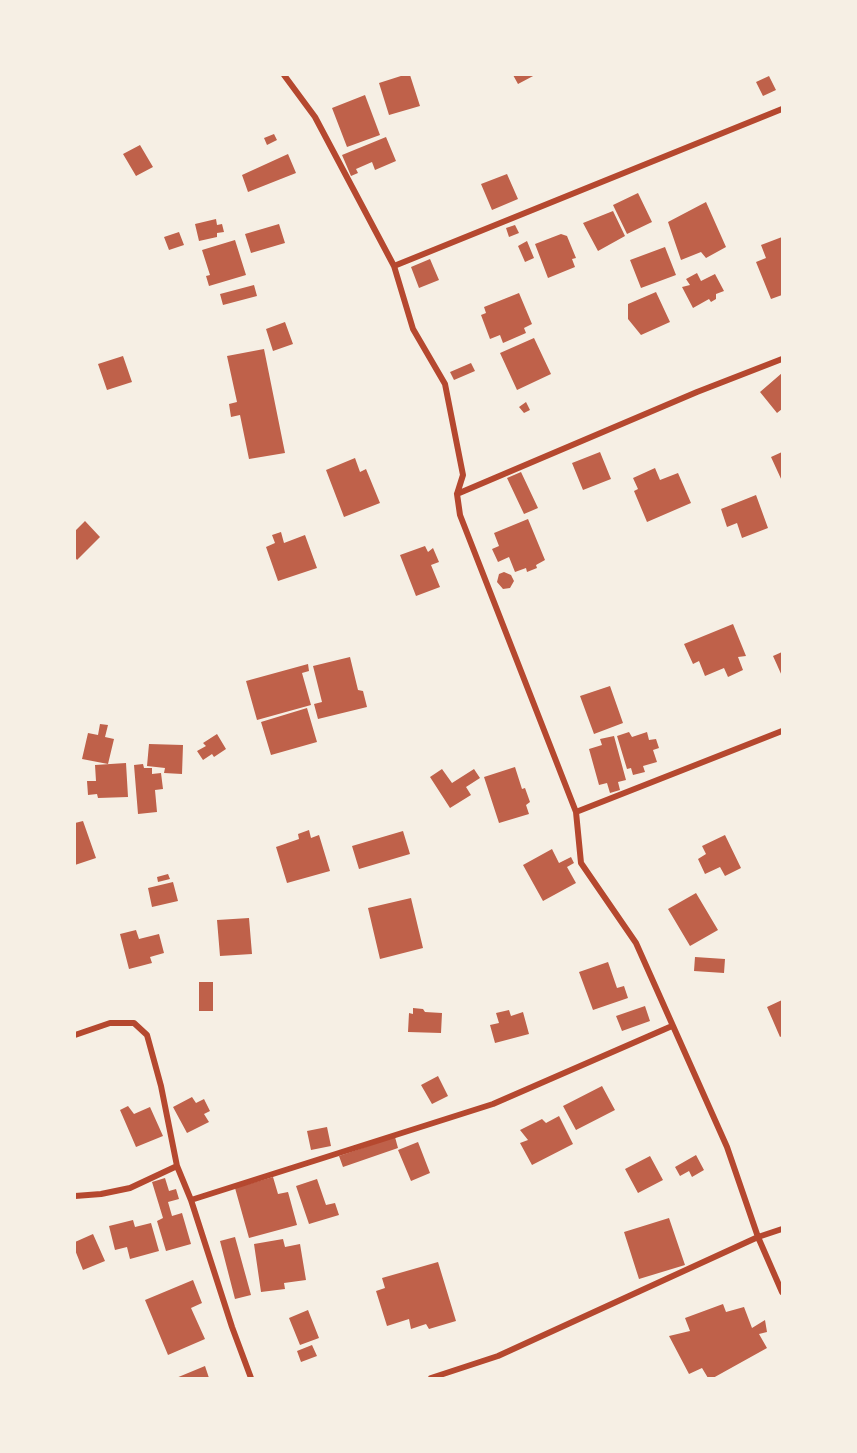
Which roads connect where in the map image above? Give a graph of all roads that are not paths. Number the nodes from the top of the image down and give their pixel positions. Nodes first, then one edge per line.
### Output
1 (284, 75) edge
2 (782, 109) edge
3 (394, 266) junction
4 (782, 359) edge
5 (457, 494) junction
6 (782, 731) edge
7 (576, 812) junction
8 (672, 1026) junction
9 (75, 1035) edge
10 (177, 1166) junction
11 (75, 1196) edge
12 (192, 1200) junction
13 (782, 1229) edge
14 (758, 1237) junction
15 (782, 1292) edge
16 (251, 1378) edge
17 (431, 1378) edge

1 - 3 street
2 - 3 street
3 - 5 street
4 - 5 street
5 - 7 street
6 - 7 street
7 - 8 street
8 - 12 street
8 - 14 street
9 - 10 street
10 - 11 street
10 - 12 street
12 - 16 street
13 - 14 street
14 - 15 street
14 - 17 street

